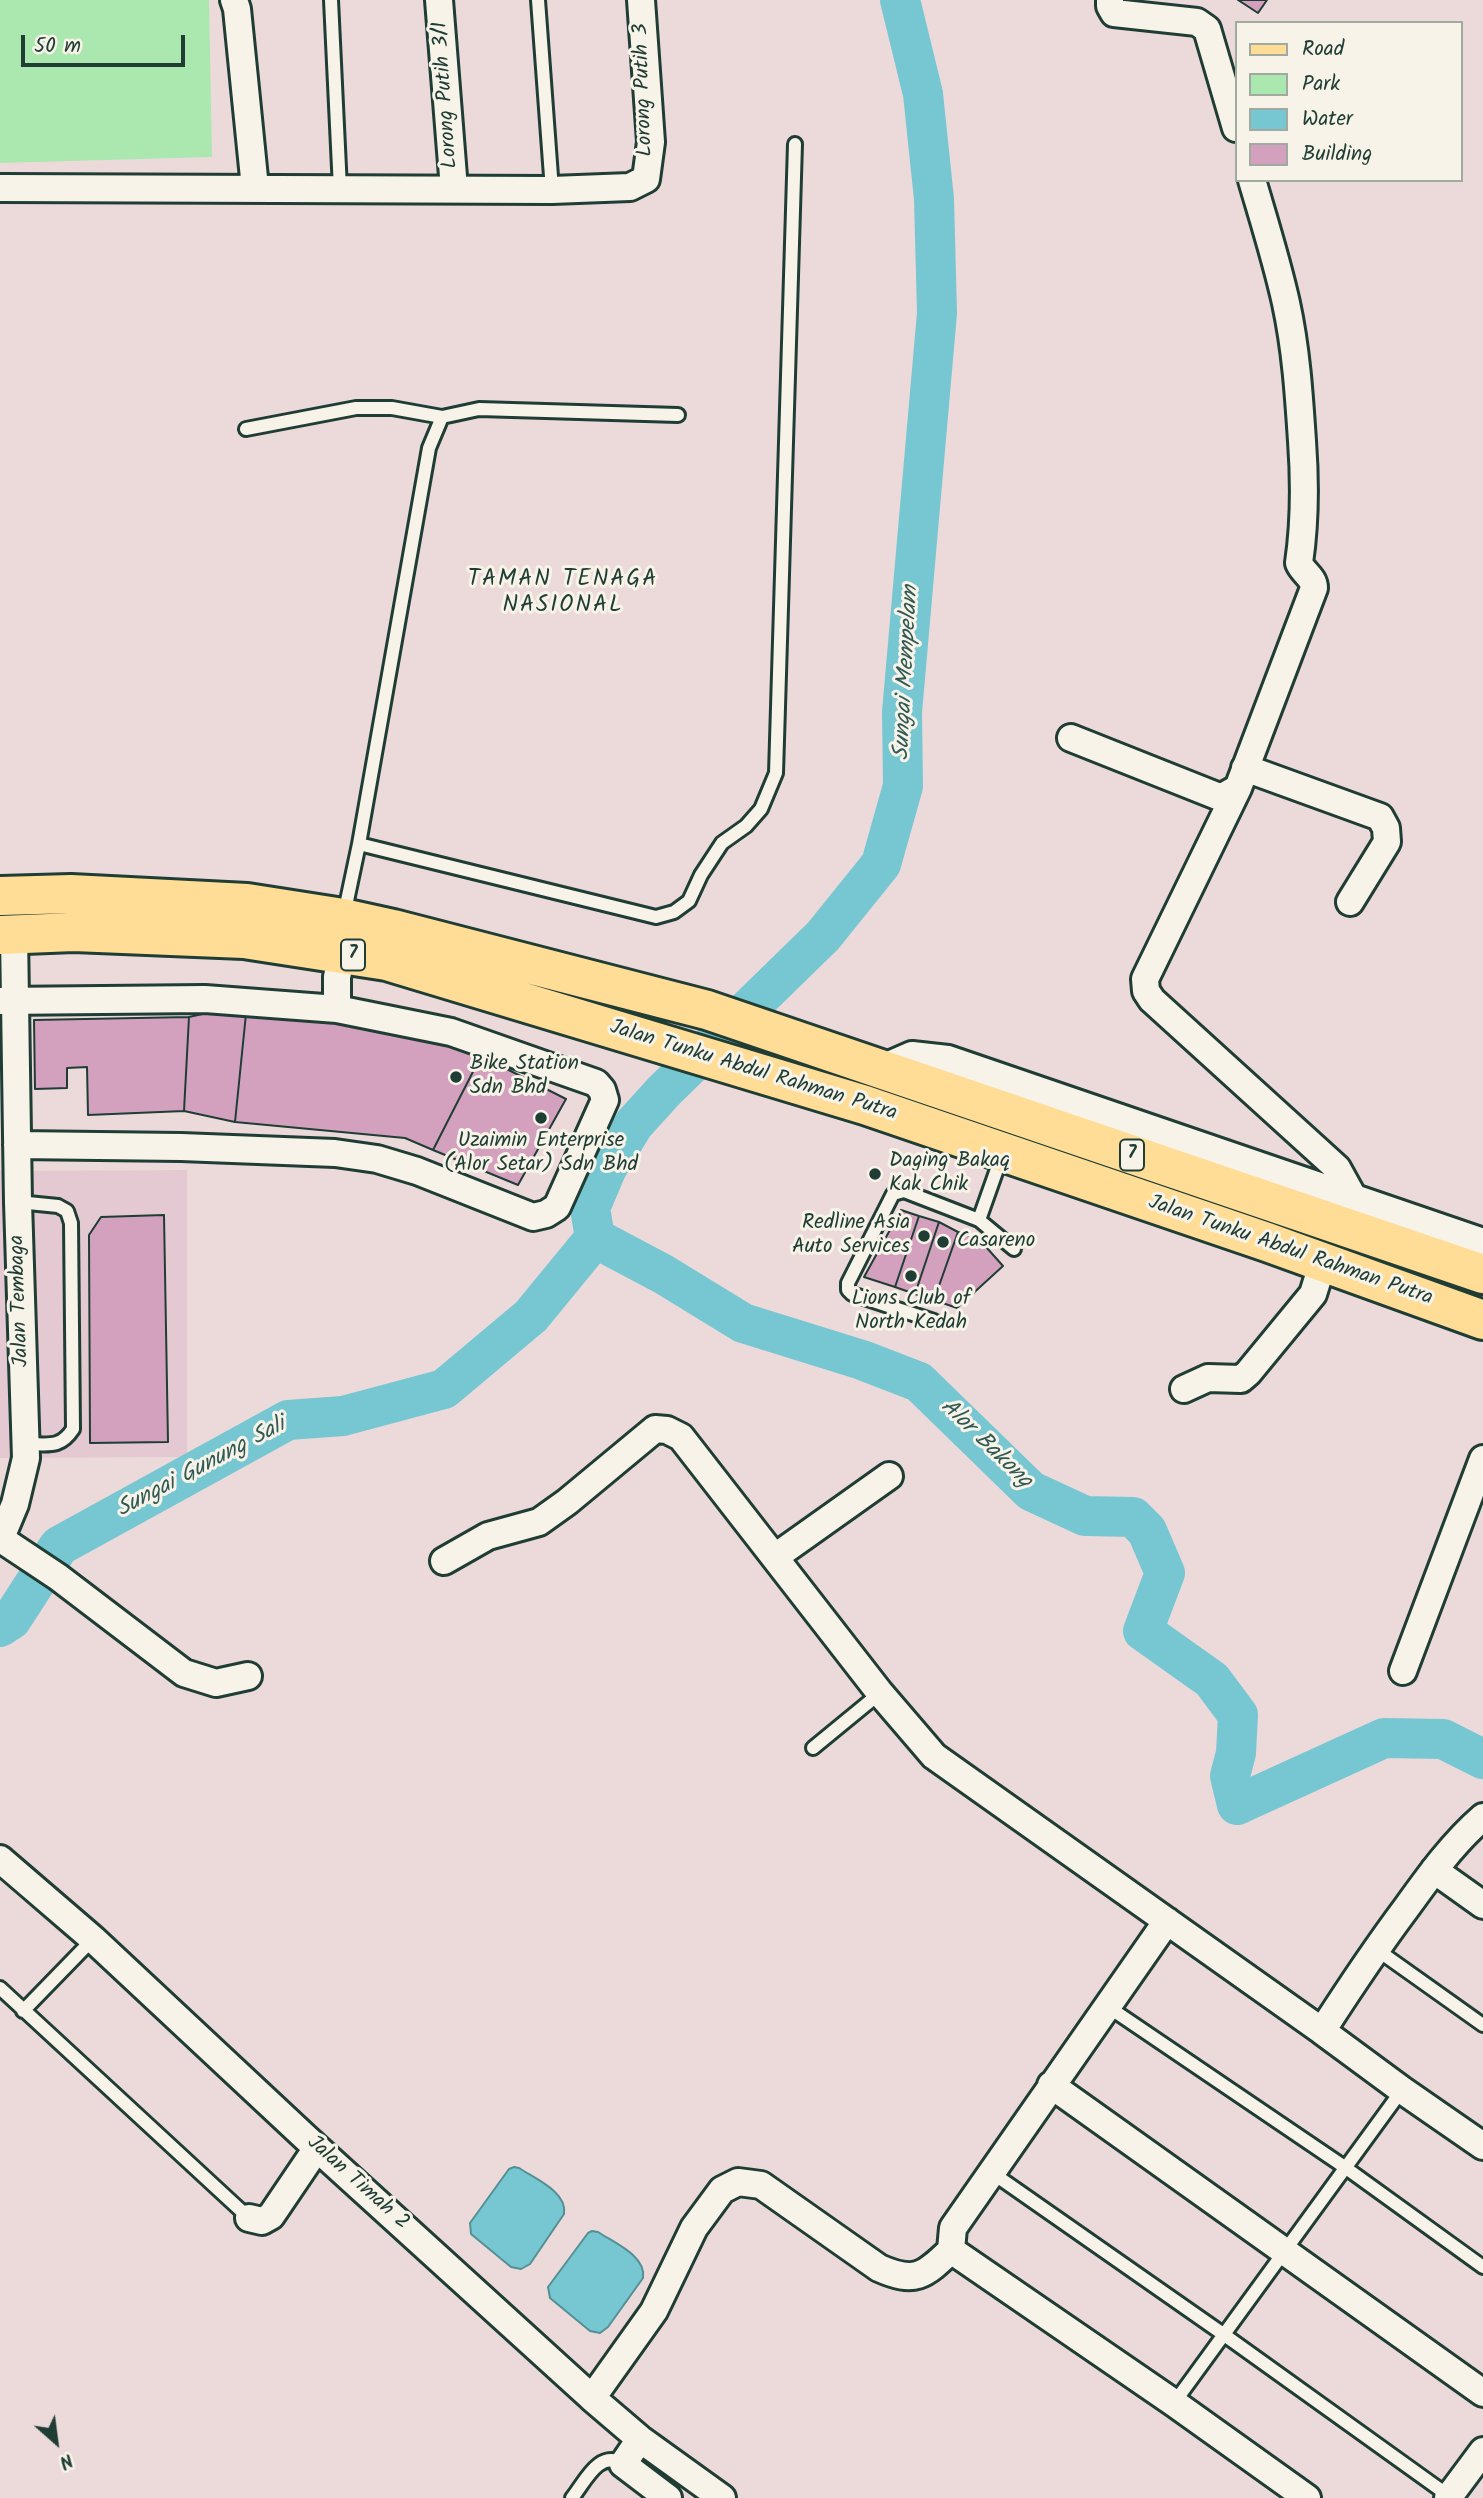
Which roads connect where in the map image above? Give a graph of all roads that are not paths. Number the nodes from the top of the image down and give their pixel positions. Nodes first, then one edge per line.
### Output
1 (234, 0) edge
2 (331, 0) edge
3 (439, 0) edge
4 (538, 0) edge
5 (641, 0) edge
6 (1110, 0) edge
7 (1234, 121) edge
8 (795, 144) dead end
9 (1253, 182) edge
10 (0, 188) edge
11 (255, 188) junction
12 (340, 188) junction
13 (454, 189) junction
14 (552, 190) junction
15 (678, 415) dead end
16 (442, 417) junction
17 (246, 429) dead end
18 (1072, 738) dead end
19 (1241, 778) junction
20 (359, 844) junction
21 (0, 896) edge
22 (1350, 902) dead end
23 (7, 935) edge
24 (342, 935) junction
25 (8, 1001) edge
26 (337, 1009) junction
27 (17, 1145) junction
28 (1003, 1152) junction
29 (18, 1202) junction
30 (1346, 1211) junction
31 (979, 1220) junction
32 (1483, 1242) edge
33 (1014, 1249) dead end
34 (1323, 1262) junction
35 (1483, 1275) edge
36 (1483, 1320) edge
37 (934, 1321) dead end
38 (11, 1355) edge
39 (1184, 1389) dead end
40 (26, 1451) junction
41 (1483, 1460) edge
42 (889, 1476) dead end
43 (1, 1540) edge
44 (775, 1557) junction
45 (444, 1561) dead end
46 (1403, 1671) dead end
47 (248, 1676) dead end
48 (880, 1693) junction
49 (813, 1748) dead end
50 (1483, 1817) edge
51 (0, 1858) edge
52 (1434, 1870) junction
53 (1483, 1905) edge
54 (1167, 1921) junction
55 (93, 1939) junction
56 (1376, 1949) junction
57 (0, 1989) edge
58 (1107, 2006) junction
59 (23, 2011) junction
60 (1483, 2025) edge
61 (1322, 2031) junction
62 (1051, 2085) junction
63 (1402, 2090) junction
64 (1483, 2146) edge
65 (317, 2148) junction
66 (1346, 2168) junction
67 (990, 2171) junction
68 (248, 2218) joint
69 (951, 2250) junction
70 (1285, 2252) junction
71 (1483, 2267) edge
72 (1223, 2333) junction
73 (1483, 2393) edge
74 (592, 2399) junction
75 (1174, 2403) junction
76 (640, 2439) junction
77 (1483, 2451) edge
78 (623, 2464) junction
79 (1449, 2497) edge
80 (572, 2498) edge
81 (668, 2498) edge
82 (722, 2498) edge
83 (1307, 2498) edge

1 - 11 street
2 - 12 lane
3 - 13 street, Lorong Putih 3/1
4 - 14 lane
5 - 14 street, Lorong Putih 3
6 - 7 street
8 - 20 lane
9 - 19 street
10 - 11 street
11 - 12 street
12 - 13 street
13 - 14 street
15 - 16 lane
16 - 17 lane
16 - 20 lane
18 - 19 street
19 - 22 street
19 - 30 street
20 - 24 lane
21 - 24 main road, Jalan Tunku Abdul Rahman Putra / 7
23 - 24 main road, Jalan Tunku Abdul Rahman Putra / 7
23 - 25 street, Jalan Tembaga
24 - 26 street
24 - 28 main road, Jalan Tunku Abdul Rahman Putra / 7
24 - 30 main road, Jalan Tunku Abdul Rahman Putra / 7
25 - 26 street
25 - 27 street, Jalan Tembaga
26 - 27 street
27 - 29 street, Jalan Tembaga
28 - 31 lane
28 - 34 main road, Jalan Tunku Abdul Rahman Putra / 7
29 - 38 street, Jalan Tembaga
29 - 40 lane
30 - 32 street
30 - 35 main road, Jalan Tunku Abdul Rahman Putra / 7
31 - 33 lane
31 - 37 lane
34 - 36 main road, Jalan Tunku Abdul Rahman Putra / 7
34 - 39 street
38 - 40 street, Jalan Tembaga
40 - 43 street, Jalan Tembaga
41 - 46 street
42 - 44 street
43 - 47 street
44 - 45 street
44 - 48 street
48 - 49 lane
48 - 54 street
50 - 52 street
51 - 55 street, Jalan Timah 2
52 - 53 street
52 - 56 street
54 - 58 street
54 - 61 street
55 - 59 lane
55 - 65 street, Jalan Timah 2
56 - 60 lane
56 - 61 street
57 - 59 lane
58 - 62 street
58 - 66 lane
59 - 68 lane
61 - 63 street
62 - 67 street
62 - 70 street
63 - 64 street
63 - 66 lane
65 - 68 street
65 - 74 street, Jalan Timah 2
66 - 70 lane
66 - 71 lane
67 - 69 street
67 - 72 lane
69 - 74 street
69 - 75 street
70 - 72 lane
70 - 73 street
72 - 75 lane
72 - 79 lane
74 - 76 street, Jalan Timah 2
75 - 83 street
76 - 78 street
76 - 82 street, Jalan Timah 2
77 - 79 street
78 - 80 lane
78 - 81 street

